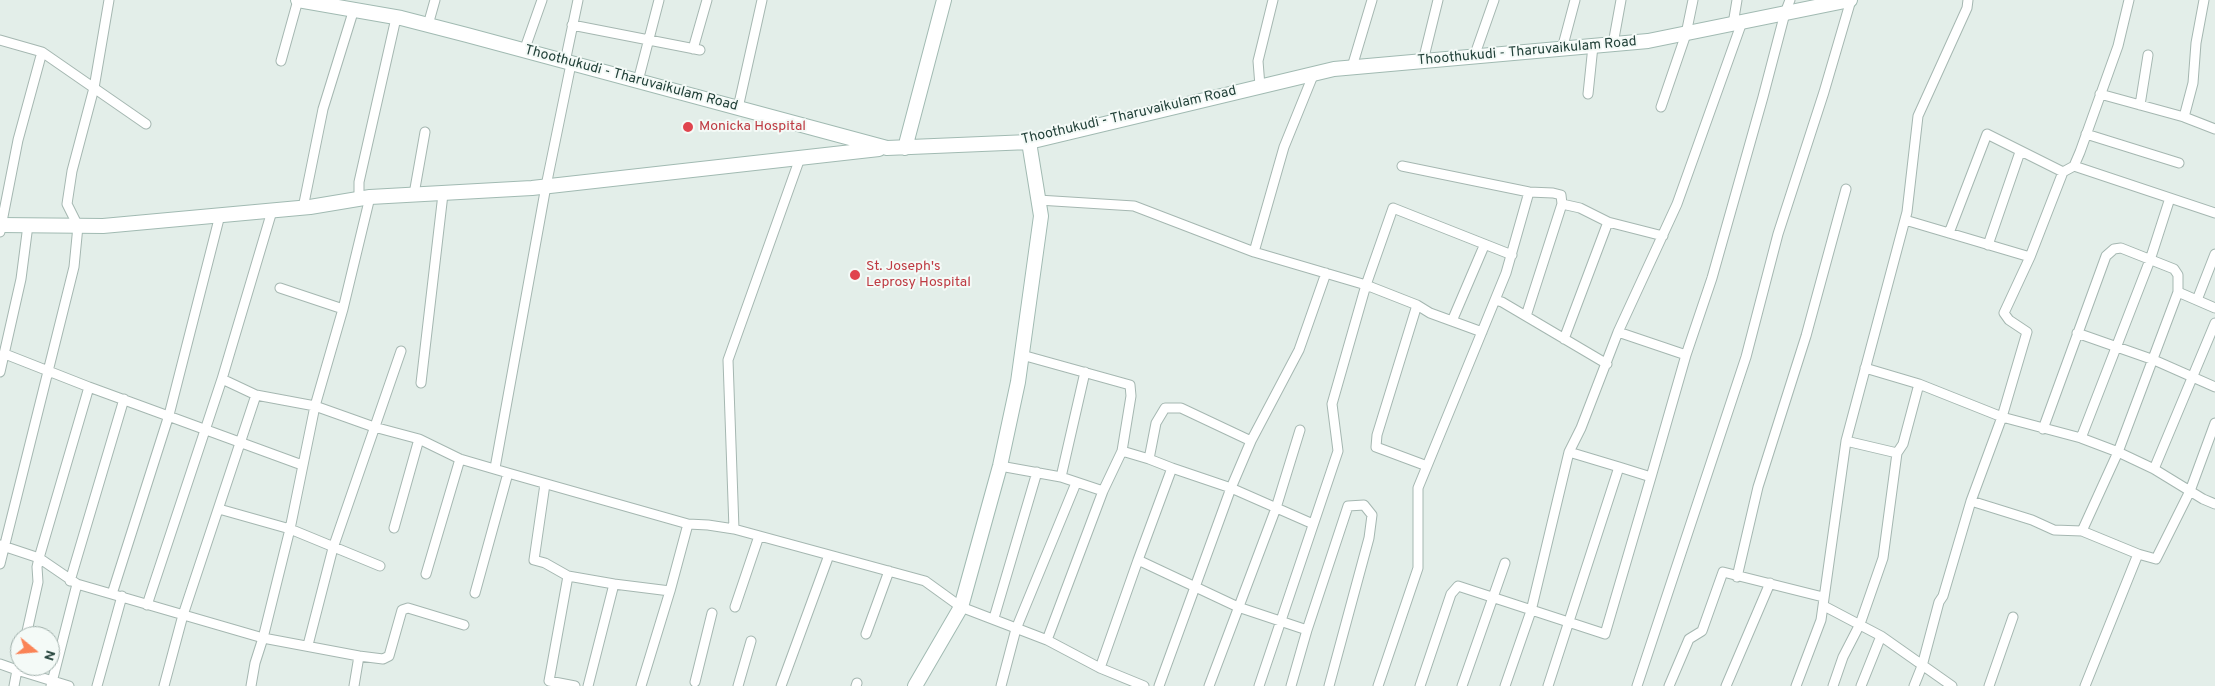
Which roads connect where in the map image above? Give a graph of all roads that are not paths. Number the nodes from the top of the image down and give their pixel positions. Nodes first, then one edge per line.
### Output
1 (109, 0) edge
2 (298, 0) edge
3 (435, 0) edge
4 (542, 0) edge
5 (578, 0) edge
6 (659, 0) edge
7 (707, 0) edge
8 (762, 0) edge
9 (944, 0) edge
10 (1273, 0) edge
11 (1372, 0) edge
12 (1438, 0) edge
13 (1494, 0) edge
14 (1575, 0) edge
15 (1620, 0) edge
16 (1694, 0) edge
17 (1737, 0) edge
18 (1790, 0) edge
19 (1851, 0) edge
20 (1968, 0) edge
21 (2129, 0) edge
22 (2204, 0) edge
23 (330, 2) edge
24 (354, 9) junction
25 (1785, 14) junction
26 (396, 18) junction
27 (1738, 23) junction
28 (428, 25) junction
29 (572, 25) junction
30 (1686, 34) junction
31 (647, 39) junction
32 (0, 40) edge
33 (1613, 44) junction
34 (1593, 46) junction
35 (1562, 49) junction
36 (524, 51) junction
37 (42, 52) junction
38 (2148, 55) dead end
39 (1474, 56) junction
40 (280, 61) dead end
41 (1423, 61) junction
42 (568, 63) junction
43 (1352, 67) junction
44 (1314, 73) junction
45 (638, 81) junction
46 (1260, 86) junction
47 (94, 88) junction
48 (1588, 94) dead end
49 (2100, 94) junction
50 (2140, 105) junction
51 (1661, 107) dead end
52 (738, 108) junction
53 (2184, 117) junction
54 (146, 124) dead end
55 (2215, 128) edge
56 (425, 132) dead end
57 (2086, 134) junction
58 (1029, 142) junction
59 (887, 148) junction
60 (905, 148) junction
61 (2020, 152) junction
62 (800, 158) junction
63 (2179, 163) dead end
64 (1402, 166) dead end
65 (2074, 166) junction
66 (2063, 172) junction
67 (546, 186) junction
68 (1846, 188) dead end
69 (1529, 192) junction
70 (414, 194) junction
71 (444, 194) junction
72 (365, 198) junction
73 (2170, 198) junction
74 (1038, 200) junction
75 (1562, 204) junction
76 (303, 208) junction
77 (272, 211) junction
78 (2215, 213) edge
79 (220, 215) junction
80 (1905, 220) junction
81 (1608, 222) junction
82 (28, 226) junction
83 (78, 226) junction
84 (0, 228) edge
85 (1949, 233) junction
86 (1663, 236) junction
87 (1988, 245) junction
88 (1484, 246) junction
89 (1254, 252) junction
90 (2215, 254) edge
91 (1512, 256) junction
92 (2030, 257) junction
93 (2150, 260) junction
94 (1326, 273) junction
95 (1366, 285) junction
96 (280, 288) dead end
97 (2178, 292) junction
98 (1495, 300) junction
99 (2197, 300) junction
100 (1418, 305) junction
101 (2215, 308) edge
102 (343, 309) junction
103 (1526, 316) junction
104 (1452, 321) junction
105 (2215, 323) edge
106 (1482, 332) junction
107 (1618, 332) junction
108 (2077, 333) junction
109 (1564, 339) junction
110 (2117, 348) junction
111 (401, 351) dead end
112 (4, 354) junction
113 (1022, 354) junction
114 (1686, 354) junction
115 (2154, 360) junction
116 (1607, 364) junction
117 (1865, 368) junction
118 (50, 371) junction
119 (0, 372) edge
120 (1085, 372) junction
121 (2192, 377) junction
122 (222, 379) junction
123 (421, 383) dead end
124 (1919, 384) junction
125 (2215, 386) edge
126 (89, 387) junction
127 (256, 395) junction
128 (124, 399) junction
129 (315, 406) junction
130 (169, 415) junction
131 (2002, 417) junction
132 (2215, 423) edge
133 (374, 426) junction
134 (205, 429) junction
135 (2043, 429) junction
136 (1300, 430) dead end
137 (2081, 438) junction
138 (419, 439) junction
139 (1251, 441) junction
140 (1846, 441) junction
141 (241, 443) junction
142 (1122, 451) junction
143 (1569, 452) junction
144 (2118, 452) junction
145 (1897, 453) junction
146 (460, 459) junction
147 (1148, 459) junction
148 (302, 465) junction
149 (1000, 466) junction
150 (1427, 466) junction
151 (495, 468) junction
152 (1172, 468) junction
153 (1619, 468) junction
154 (2154, 469) junction
155 (1037, 472) junction
156 (508, 473) junction
157 (1061, 477) junction
158 (1651, 477) junction
159 (1076, 483) junction
160 (545, 484) junction
161 (1231, 488) junction
162 (1103, 491) junction
163 (2190, 491) junction
164 (1971, 501) junction
165 (2215, 504) edge
166 (1276, 508) junction
167 (219, 509) junction
168 (688, 524) junction
169 (1313, 524) junction
170 (394, 528) dead end
171 (290, 529) junction
172 (734, 529) junction
173 (2082, 532) junction
174 (759, 536) junction
175 (2, 545) edge
176 (334, 548) junction
177 (2138, 554) junction
178 (829, 555) junction
179 (39, 558) junction
180 (1138, 560) junction
181 (1505, 563) dead end
182 (0, 564) edge
183 (380, 566) dead end
184 (889, 570) junction
185 (426, 574) dead end
186 (568, 576) junction
187 (1737, 577) junction
188 (74, 582) junction
189 (1770, 583) junction
190 (614, 584) junction
191 (1194, 585) junction
192 (670, 591) junction
193 (475, 593) dead end
194 (112, 594) junction
195 (122, 596) junction
196 (1494, 598) junction
197 (1824, 601) junction
198 (147, 605) junction
199 (735, 607) dead end
200 (962, 607) junction
201 (1238, 607) junction
202 (1531, 611) junction
203 (712, 613) dead end
204 (183, 615) junction
205 (2013, 617) dead end
206 (994, 618) junction
207 (1280, 622) junction
208 (1570, 624) junction
209 (1860, 624) junction
210 (464, 625) dead end
211 (28, 626) edge
212 (1016, 629) junction
213 (1307, 630) junction
214 (866, 634) dead end
215 (1881, 636) junction
216 (263, 638) junction
217 (1047, 640) junction
218 (751, 641) dead end
219 (308, 645) junction
220 (359, 656) junction
221 (1922, 666) junction
222 (1100, 668) junction
223 (32, 676) edge
224 (51, 684) edge
225 (698, 685) edge
226 (69, 686) edge
227 (97, 686) edge
228 (164, 686) edge
229 (251, 686) edge
230 (354, 686) edge
231 (575, 686) edge
232 (588, 686) edge
233 (641, 686) edge
234 (738, 686) edge
235 (781, 686) edge
236 (916, 686) edge
237 (1001, 686) edge
238 (1144, 686) edge
239 (1159, 686) edge
240 (1209, 686) edge
241 (1259, 686) edge
242 (1291, 686) edge
243 (1329, 686) edge
244 (1378, 686) edge
245 (1420, 686) edge
246 (1462, 686) edge
247 (1505, 686) edge
248 (1548, 686) edge
249 (1637, 686) edge
250 (1669, 686) edge
251 (1726, 686) edge
252 (1796, 686) edge
253 (1833, 686) edge
254 (1861, 686) edge
255 (1914, 686) edge
256 (1952, 686) edge
257 (1989, 686) edge
258 (2085, 686) edge

1 - 47 street
2 - 23 main road, Thoothukudi - Tharuvaikulam Road
2 - 40 street
3 - 28 street
4 - 36 street
5 - 29 street
6 - 31 street
7 - 31 street
8 - 52 street
9 - 60 main road
10 - 46 street
11 - 43 street
12 - 41 street
13 - 39 street
14 - 35 street
15 - 33 street
16 - 30 street
17 - 27 street
18 - 25 street
19 - 25 main road, Thoothukudi - Tharuvaikulam Road
19 - 249 street
20 - 80 street
21 - 49 street
22 - 53 street
23 - 24 main road, Thoothukudi - Tharuvaikulam Road
24 - 26 main road, Thoothukudi - Tharuvaikulam Road
24 - 76 street
25 - 27 main road, Thoothukudi - Tharuvaikulam Road
25 - 114 street
26 - 28 main road, Thoothukudi - Tharuvaikulam Road
26 - 72 street
27 - 30 main road, Thoothukudi - Tharuvaikulam Road
27 - 86 street
28 - 36 main road, Thoothukudi - Tharuvaikulam Road
29 - 31 street
29 - 42 street
30 - 33 main road, Thoothukudi - Tharuvaikulam Road
30 - 51 street
31 - 45 street
32 - 37 street
33 - 34 main road, Thoothukudi - Tharuvaikulam Road
34 - 35 main road, Thoothukudi - Tharuvaikulam Road
34 - 48 street
35 - 39 main road, Thoothukudi - Tharuvaikulam Road
36 - 42 main road, Thoothukudi - Tharuvaikulam Road
37 - 47 street
37 - 84 street
38 - 50 street
39 - 41 main road, Thoothukudi - Tharuvaikulam Road
41 - 43 main road, Thoothukudi - Tharuvaikulam Road
42 - 45 main road, Thoothukudi - Tharuvaikulam Road
42 - 67 street
43 - 44 main road, Thoothukudi - Tharuvaikulam Road
44 - 46 main road, Thoothukudi - Tharuvaikulam Road
44 - 89 street
45 - 52 main road, Thoothukudi - Tharuvaikulam Road
46 - 58 main road, Thoothukudi - Tharuvaikulam Road
47 - 54 street
47 - 83 street
49 - 50 street
49 - 57 street
50 - 53 street
52 - 59 main road, Thoothukudi - Tharuvaikulam Road
53 - 55 street
56 - 70 street
57 - 63 street
57 - 65 street
58 - 60 main road, Thoothukudi - Tharuvaikulam Road
58 - 74 main road
59 - 60 main road, Thoothukudi - Tharuvaikulam Road
59 - 62 main road
61 - 66 street
61 - 85 street
61 - 87 street
62 - 67 main road
62 - 172 street
64 - 69 street
65 - 66 street
65 - 73 street
66 - 92 street
67 - 71 main road
67 - 151 street
68 - 187 street
69 - 75 street
69 - 91 street
70 - 71 main road
70 - 72 main road
71 - 123 street
72 - 76 main road
72 - 102 street
73 - 78 street
73 - 93 street
74 - 89 street
74 - 113 main road
75 - 81 street
75 - 103 street
76 - 77 main road
77 - 79 main road
77 - 122 street
79 - 83 main road
79 - 130 street
80 - 85 street
80 - 117 street
81 - 86 street
81 - 109 street
82 - 83 main road
82 - 84 main road
82 - 112 street
83 - 118 street
85 - 87 street
86 - 107 street
87 - 92 street
88 - 91 street
88 - 95 street
88 - 104 street
89 - 94 street
90 - 99 street
91 - 98 street
92 - 131 street
93 - 97 street
93 - 108 street
93 - 110 street
94 - 95 street
94 - 139 street
95 - 100 street
95 - 169 street
96 - 102 street
97 - 99 street
97 - 115 street
98 - 103 street
98 - 106 street
99 - 101 street
100 - 104 street
100 - 150 street
102 - 129 street
103 - 109 street
104 - 106 street
105 - 121 street
106 - 150 street
107 - 114 street
107 - 116 street
108 - 110 street
108 - 135 street
109 - 116 street
110 - 115 street
110 - 137 street
111 - 133 street
112 - 118 street
112 - 119 street
113 - 120 street
113 - 149 main road
114 - 158 street
115 - 121 street
115 - 144 street
116 - 143 street
117 - 124 street
117 - 140 street
118 - 126 street
118 - 175 street
120 - 142 street
120 - 157 street
121 - 125 street
121 - 154 street
122 - 127 street
122 - 134 street
124 - 131 street
124 - 145 street
126 - 128 street
126 - 179 street
127 - 129 street
127 - 141 street
128 - 130 street
128 - 188 street
129 - 133 street
129 - 148 street
130 - 134 street
130 - 194 street
131 - 135 street
131 - 164 street
132 - 163 street
133 - 138 street
133 - 176 street
134 - 141 street
134 - 198 street
135 - 137 street
136 - 166 street
137 - 144 street
138 - 146 street
138 - 170 street
139 - 147 street
139 - 161 street
140 - 145 street
140 - 197 street
141 - 148 street
141 - 167 street
142 - 147 street
142 - 162 street
143 - 153 street
143 - 202 street
144 - 154 street
144 - 173 street
145 - 209 street
146 - 151 street
146 - 185 street
147 - 152 street
148 - 171 street
149 - 155 street
149 - 200 main road
150 - 244 street
151 - 156 street
152 - 161 street
152 - 180 street
153 - 158 street
153 - 208 street
154 - 163 street
155 - 157 street
155 - 206 street
156 - 160 street
156 - 193 street
157 - 159 street
158 - 208 street
159 - 162 street
159 - 212 street
160 - 168 street
160 - 186 street
161 - 166 street
161 - 191 street
162 - 217 street
163 - 165 street
163 - 177 street
164 - 173 street
164 - 221 street
166 - 169 street
166 - 201 street
167 - 171 street
167 - 204 street
168 - 172 street
168 - 192 street
169 - 207 street
171 - 176 street
171 - 216 street
172 - 174 street
173 - 177 street
174 - 178 street
174 - 199 street
175 - 179 street
175 - 182 street
176 - 183 street
176 - 219 street
177 - 258 street
178 - 184 street
178 - 235 street
179 - 188 street
179 - 211 street
180 - 191 street
180 - 222 street
181 - 196 street
184 - 200 street
184 - 214 street
186 - 190 street
186 - 231 street
187 - 189 street
187 - 250 street
188 - 194 street
188 - 224 street
189 - 197 street
189 - 251 street
190 - 192 street
190 - 232 street
191 - 201 street
191 - 239 street
192 - 233 street
194 - 195 street
195 - 198 street
195 - 227 street
196 - 202 street
196 - 245 street
196 - 246 street
197 - 209 street
197 - 252 street
198 - 204 street
200 - 206 street
200 - 236 main road
201 - 207 street
201 - 240 street
202 - 208 street
202 - 247 street
203 - 225 street
204 - 216 street
204 - 228 street
205 - 257 street
206 - 212 street
207 - 213 street
207 - 241 street
208 - 248 street
209 - 215 street
209 - 253 street
210 - 220 street
212 - 217 street
212 - 237 street
213 - 242 street
213 - 243 street
215 - 221 street
215 - 254 street
216 - 219 street
216 - 229 street
217 - 222 street
218 - 234 street
219 - 220 street
220 - 230 street
221 - 255 street
221 - 256 street
222 - 238 street
223 - 224 street
224 - 226 street

